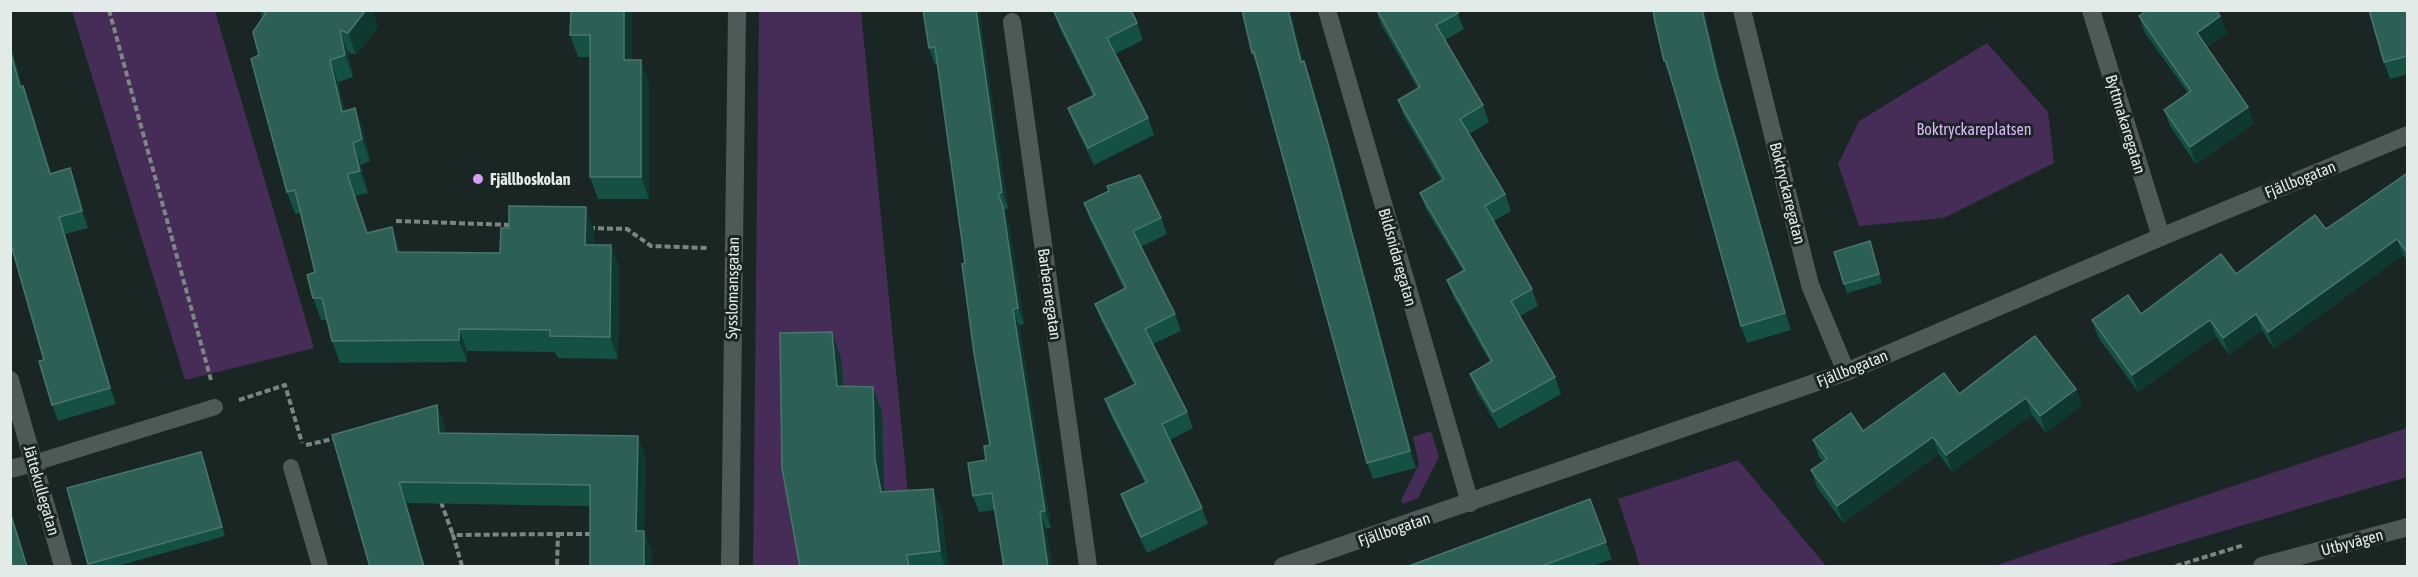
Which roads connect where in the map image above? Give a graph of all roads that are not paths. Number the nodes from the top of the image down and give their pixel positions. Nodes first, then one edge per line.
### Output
1 (737, 10) edge
2 (1327, 10) edge
3 (1742, 10) edge
4 (2091, 10) edge
5 (1012, 22) dead end
6 (2408, 135) edge
7 (2161, 237) junction
8 (1846, 372) junction
9 (10, 380) edge
10 (216, 407) road end
11 (34, 462) junction
12 (291, 467) road end
13 (10, 469) edge
14 (1470, 503) junction
15 (2408, 527) edge
16 (63, 567) edge
17 (320, 567) edge
18 (730, 567) edge
19 (1088, 567) edge
20 (1283, 567) edge
21 (2262, 567) edge

1 - 18 street, Sysslomansgatan
2 - 14 street, Bildsnidaregatan
3 - 8 street, Boktryckaregatan
4 - 7 street, Byttmakaregatan
5 - 19 street, Barberaregatan
6 - 7 street, Fjällbogatan
7 - 8 street, Fjällbogatan
8 - 14 street, Fjällbogatan
9 - 11 street, Jättekullegatan
10 - 11 lane
11 - 13 street
11 - 16 street, Jättekullegatan
12 - 17 lane
14 - 20 street, Fjällbogatan
15 - 21 street, Utbyvägen

